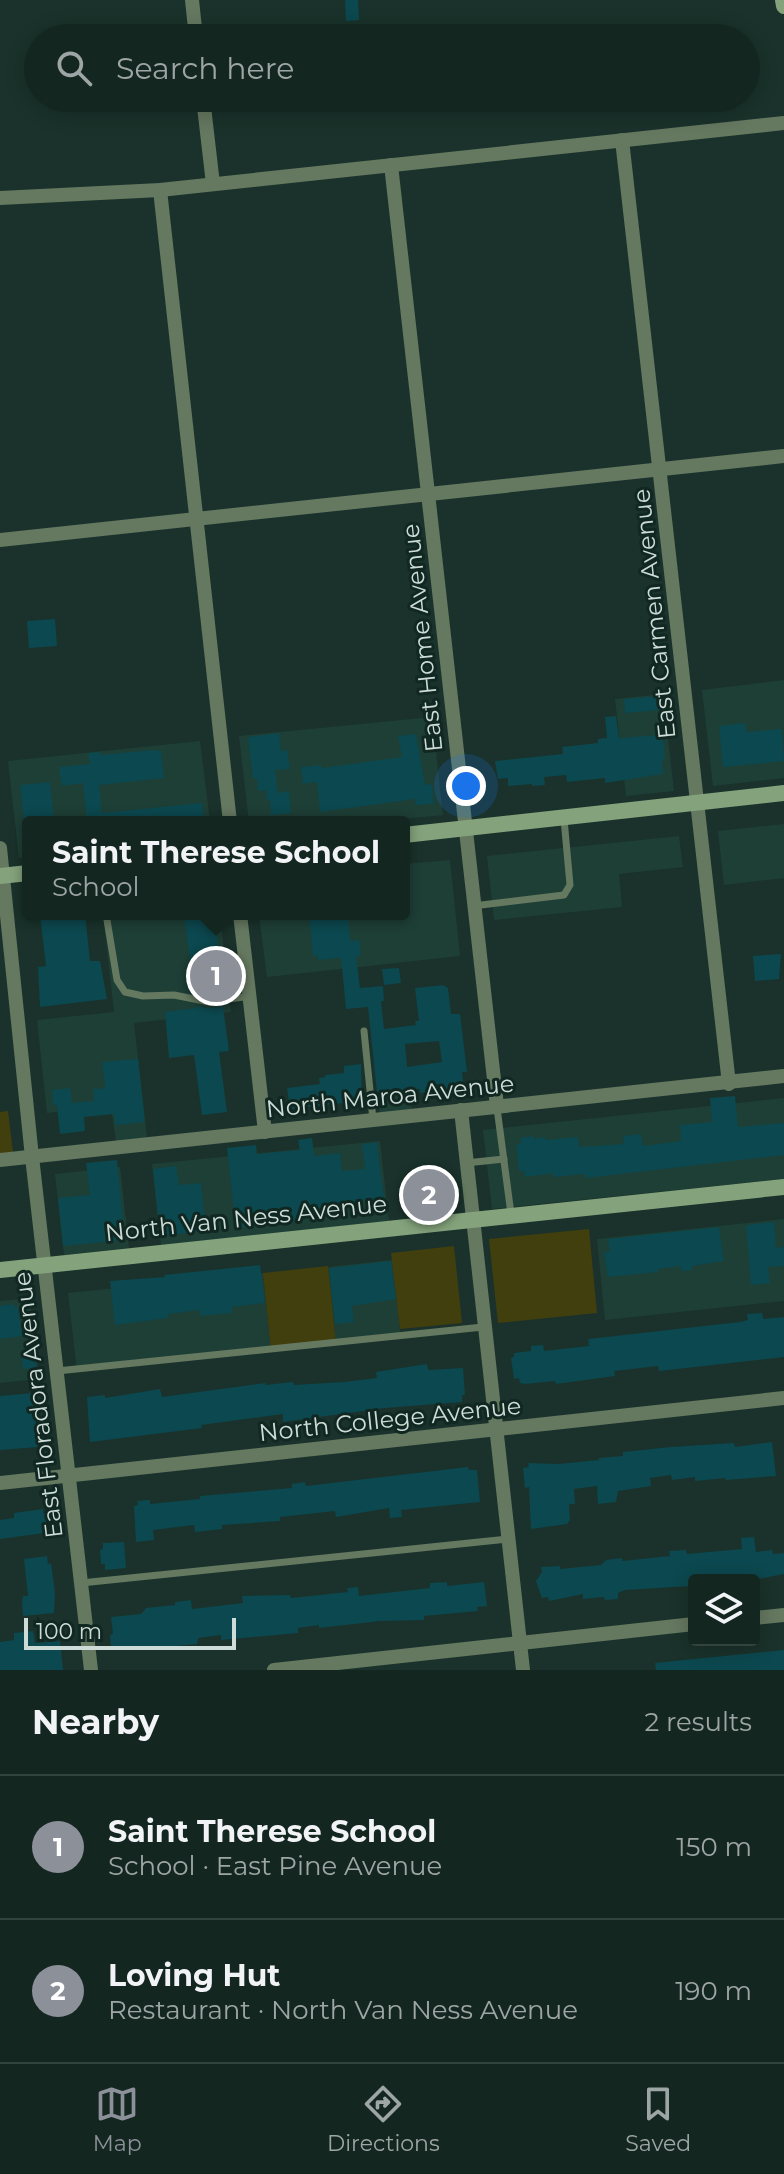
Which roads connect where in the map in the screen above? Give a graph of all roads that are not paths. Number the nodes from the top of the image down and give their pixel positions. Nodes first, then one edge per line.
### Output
1 (192, 0) edge
2 (783, 0) edge
3 (784, 6) edge
4 (195, 24) edge
5 (205, 112) edge
6 (784, 123) edge
7 (622, 140) junction
8 (391, 165) junction
9 (213, 184) junction
10 (160, 190) junction
11 (0, 198) edge
12 (784, 456) edge
13 (660, 469) junction
14 (428, 494) junction
15 (195, 520) junction
16 (0, 540) edge
17 (784, 793) edge
18 (697, 801) junction
19 (229, 816) edge
20 (564, 817) junction
21 (464, 829) junction
22 (410, 834) edge
23 (0, 848) edge
24 (22, 874) edge
25 (2, 876) edge
26 (473, 906) junction
27 (107, 920) edge
28 (241, 920) edge
29 (250, 996) junction
30 (364, 1031) dead end
31 (784, 1076) edge
32 (729, 1084) junction
33 (497, 1106) junction
34 (461, 1110) junction
35 (373, 1120) junction
36 (265, 1132) junction
37 (32, 1157) junction
38 (504, 1159) junction
39 (0, 1160) edge
40 (466, 1163) junction
41 (784, 1187) edge
42 (511, 1214) junction
43 (472, 1218) junction
44 (44, 1265) junction
45 (0, 1270) edge
46 (483, 1327) junction
47 (57, 1371) junction
48 (784, 1398) edge
49 (495, 1430) junction
50 (69, 1476) junction
51 (0, 1483) edge
52 (508, 1539) junction
53 (81, 1583) junction
54 (784, 1615) edge
55 (760, 1617) edge
56 (688, 1625) edge
57 (520, 1642) junction
58 (91, 1670) edge
59 (274, 1670) edge
60 (523, 1670) edge

1 - 4 street
2 - 3 main road
5 - 9 street
6 - 7 street
7 - 8 street
7 - 13 street, East Carmen Avenue
8 - 9 street
8 - 14 street, East Home Avenue
9 - 10 street
10 - 11 street
10 - 15 street
12 - 13 street
13 - 14 street
13 - 18 street, East Carmen Avenue
14 - 15 street
14 - 21 street, East Home Avenue
15 - 16 street
15 - 19 street
17 - 18 main road
18 - 20 main road
18 - 32 street, East Carmen Avenue
20 - 21 main road
20 - 26 lane
21 - 22 main road
21 - 26 street, East Home Avenue
23 - 25 street, East Floradora Avenue
24 - 25 main road
25 - 37 street, East Floradora Avenue
26 - 33 street, East Home Avenue
27 - 29 lane
28 - 29 street
29 - 36 street
30 - 35 lane
31 - 32 street, North Maroa Avenue
32 - 33 street, North Maroa Avenue
33 - 34 street, North Maroa Avenue
33 - 38 lane
34 - 35 street, North Maroa Avenue
34 - 40 street
35 - 36 street, North Maroa Avenue
36 - 37 street, North Maroa Avenue
37 - 39 street, North Maroa Avenue
37 - 44 street, East Floradora Avenue
38 - 40 lane
38 - 42 lane
40 - 43 street
41 - 42 main road, North Van Ness Avenue
42 - 43 main road, North Van Ness Avenue
43 - 44 main road, North Van Ness Avenue
43 - 46 street
44 - 45 main road, North Van Ness Avenue
44 - 47 street, East Floradora Avenue
46 - 47 lane
46 - 49 street
47 - 50 street, East Floradora Avenue
48 - 49 street, North College Avenue
49 - 50 street, North College Avenue
49 - 52 street
50 - 51 street, North College Avenue
50 - 53 street, East Floradora Avenue
52 - 53 lane
52 - 57 street
53 - 58 street, East Floradora Avenue
54 - 55 street
56 - 57 street
57 - 59 street
57 - 60 street

